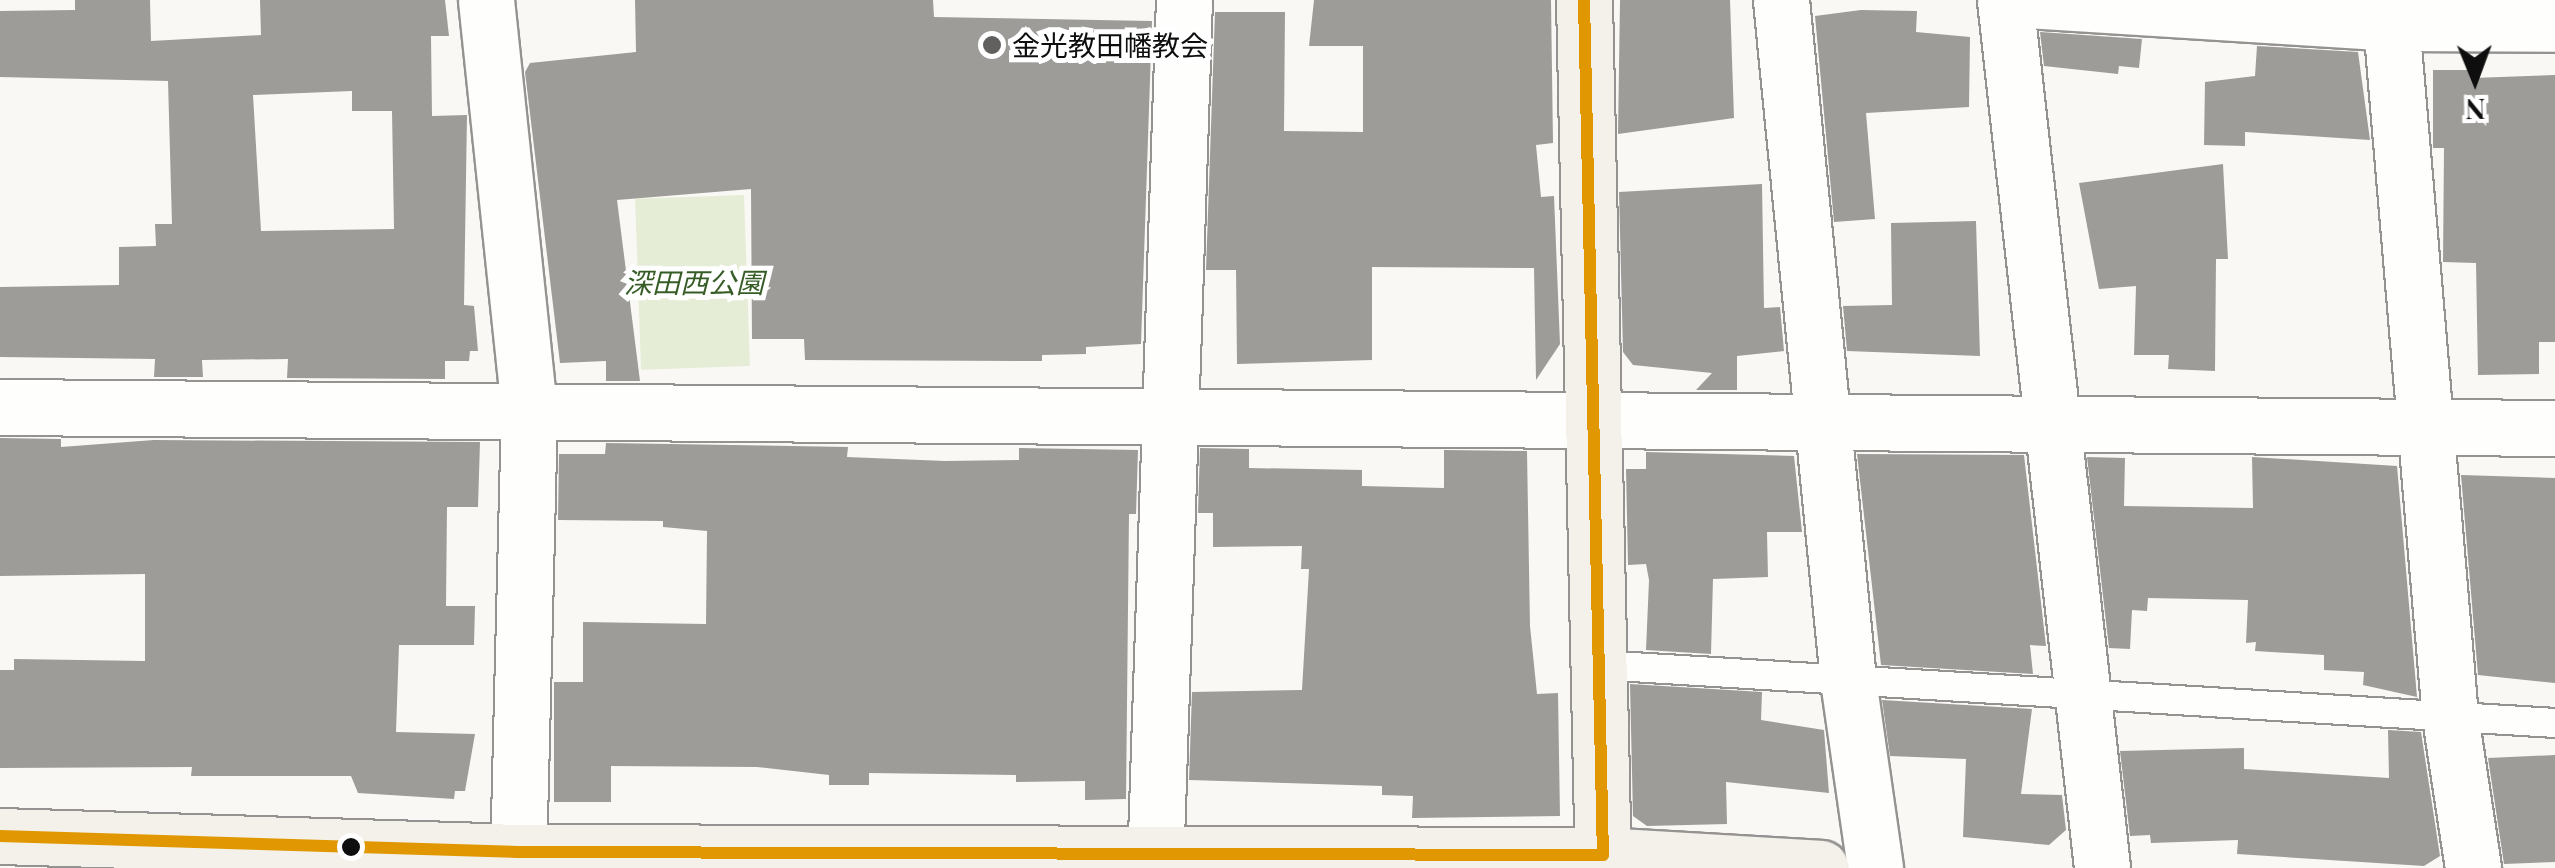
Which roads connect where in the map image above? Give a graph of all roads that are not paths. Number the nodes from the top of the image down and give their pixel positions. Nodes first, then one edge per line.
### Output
1 (486, 0) edge
2 (1184, 0) edge
3 (1584, 0) edge
4 (1781, 0) edge
5 (2006, 0) edge
6 (2028, 0) edge
7 (2287, 8) edge
8 (2391, 23) junction
9 (2555, 24) edge
10 (0, 407) edge
11 (529, 410) junction
12 (1172, 412) junction
13 (1594, 417) junction
14 (1824, 420) junction
15 (2047, 424) junction
16 (2555, 428) edge
17 (2431, 431) junction
18 (1598, 665) junction
19 (1848, 680) junction
20 (2078, 694) junction
21 (2450, 716) junction
22 (2555, 723) edge
23 (11, 847) edge
24 (1156, 859) edge
25 (518, 860) edge
26 (1603, 861) edge
27 (1821, 868) edge
28 (1875, 868) edge
29 (2102, 868) edge
30 (2472, 868) edge

1 - 11 street
2 - 12 street
3 - 13 street
4 - 14 street
5 - 15 street
6 - 7 street
7 - 8 street
8 - 9 street
8 - 17 street
10 - 11 street
11 - 12 street
11 - 25 street
12 - 13 street
12 - 24 street
13 - 14 street
13 - 18 street
14 - 15 street
14 - 19 street
15 - 17 street
15 - 20 street
16 - 17 street
17 - 21 street
18 - 19 lane
18 - 26 street
19 - 20 lane
19 - 28 street
20 - 21 lane
20 - 29 street
21 - 22 lane
21 - 30 street
23 - 25 street
24 - 25 street
24 - 26 street
26 - 27 street

